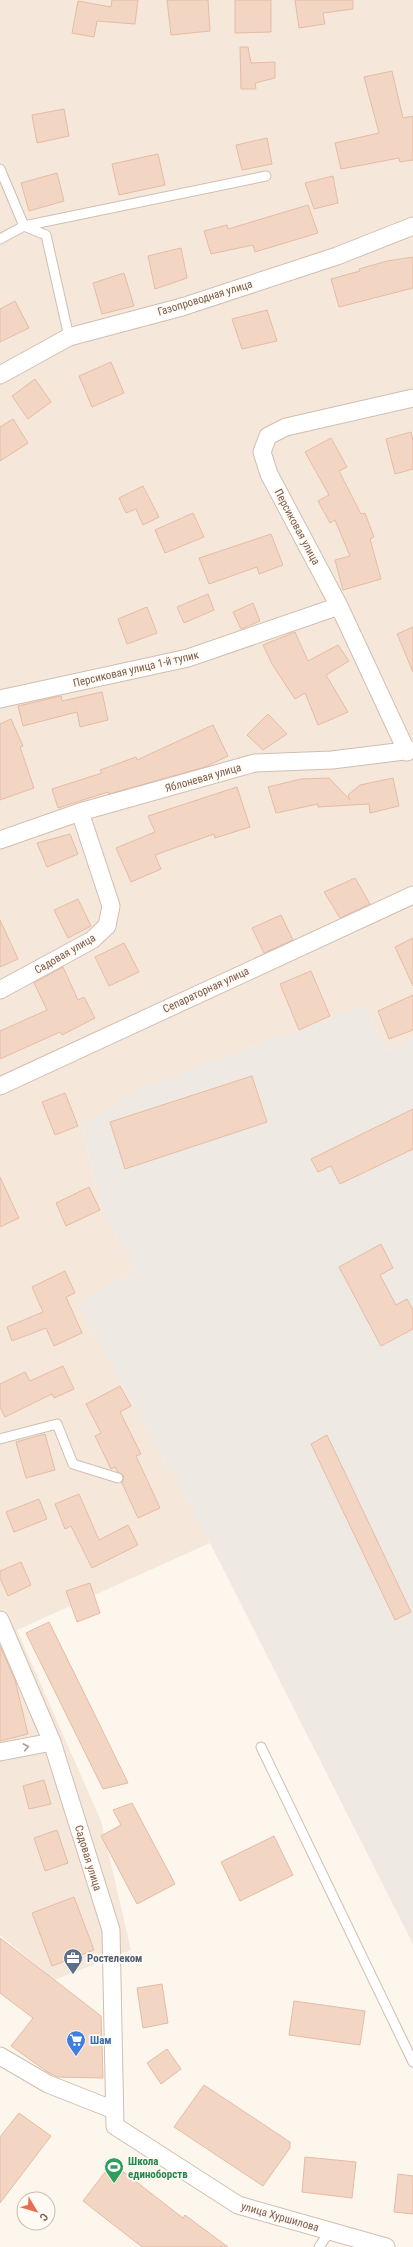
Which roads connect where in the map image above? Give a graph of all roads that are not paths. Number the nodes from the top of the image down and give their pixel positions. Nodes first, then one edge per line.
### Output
1 (0, 169) edge
2 (266, 176) dead end
3 (24, 226) junction
4 (413, 226) edge
5 (0, 239) edge
6 (69, 337) junction
7 (0, 375) edge
8 (413, 398) edge
9 (339, 606) junction
10 (0, 700) edge
11 (410, 751) edge
12 (80, 812) junction
13 (0, 840) edge
14 (413, 895) edge
15 (0, 990) edge
16 (0, 1086) edge
17 (0, 1440) edge
18 (118, 1478) dead end
19 (0, 1620) edge
20 (52, 1742) junction
21 (261, 1747) dead end
22 (0, 1752) edge
23 (0, 2056) edge
24 (413, 2062) edge
25 (114, 2110) junction
26 (330, 2231) junction
27 (319, 2247) edge
28 (386, 2247) edge

1 - 3 lane
2 - 3 lane
3 - 5 lane
3 - 6 lane
4 - 6 street, Газопроводная улица
6 - 7 street, Газопроводная улица
8 - 9 street, Персиковая улица
9 - 10 street, Персиковая улица 1-й тупик
9 - 11 street, Персиковая улица
11 - 12 street, Яблоневая улица
12 - 13 street, Яблоневая улица
12 - 15 street, Садовая улица
14 - 16 street, Сепараторная улица
17 - 18 lane
19 - 20 street, Садовая улица
22 -> 20 street
20 - 25 street, Садовая улица
21 - 24 lane
23 - 25 street
25 - 26 street, улица Хуршилова
26 - 27 lane
26 - 28 street, улица Хуршилова

